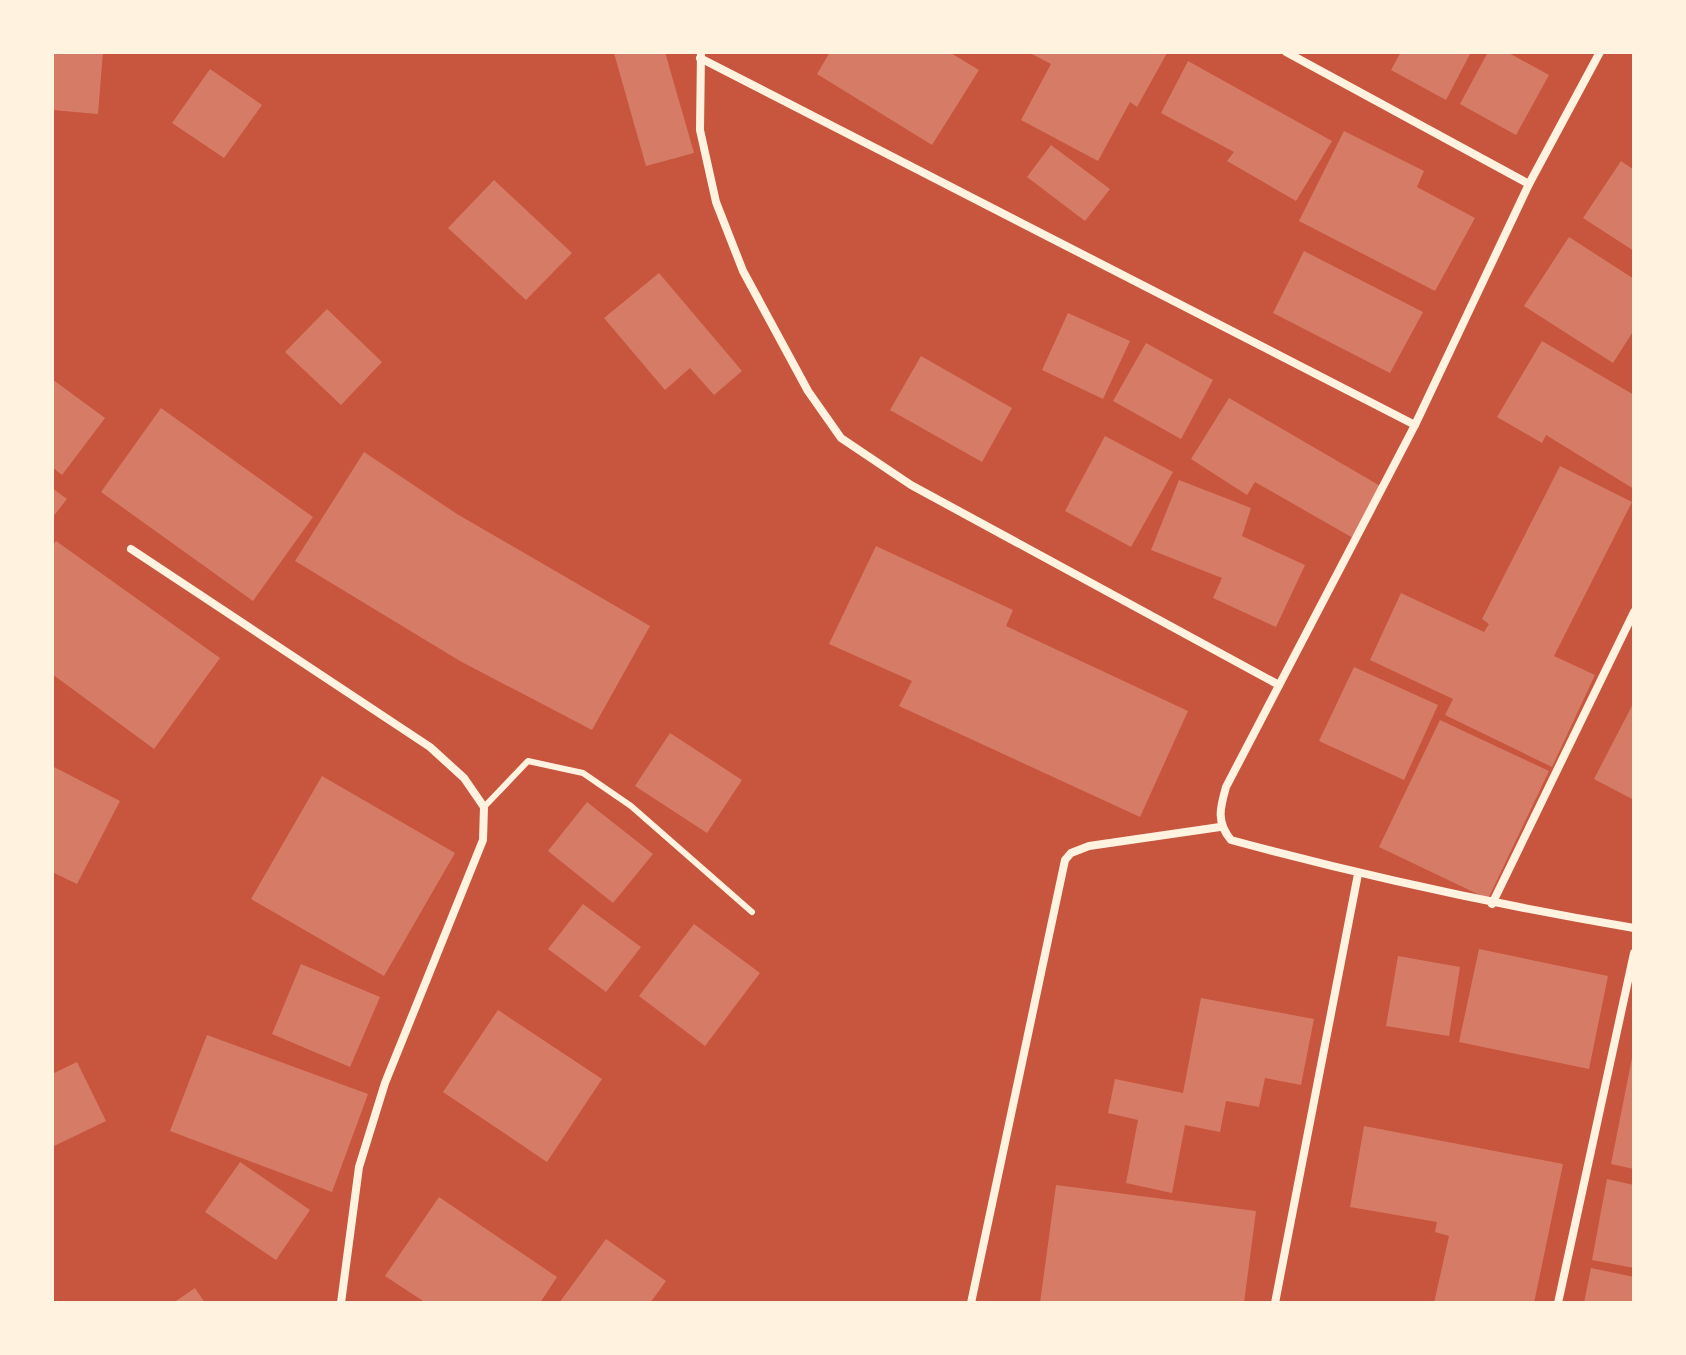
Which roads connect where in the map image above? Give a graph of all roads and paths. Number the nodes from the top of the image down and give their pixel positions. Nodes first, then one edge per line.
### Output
1 (1286, 52) edge
2 (1600, 52) edge
3 (701, 55) edge
4 (1529, 184) junction
5 (1415, 425) junction
6 (131, 549) dead end
7 (1634, 612) edge
8 (1279, 685) junction
9 (484, 807) junction
10 (1220, 827) junction
11 (1358, 874) junction
12 (1492, 904) junction
13 (752, 912) dead end
14 (1634, 928) edge
15 (1634, 953) edge
16 (341, 1303) edge
17 (971, 1303) edge
18 (1275, 1303) edge
19 (1558, 1303) edge

1 - 4 street
2 - 4 street
3 - 5 street
3 - 8 street
4 - 5 street
5 - 8 street
6 - 9 street
7 - 12 street
8 - 10 street
9 - 13 lane
9 - 16 street
10 - 11 street
10 - 17 street
11 - 12 street
11 - 18 street
12 - 14 street
15 - 19 street

